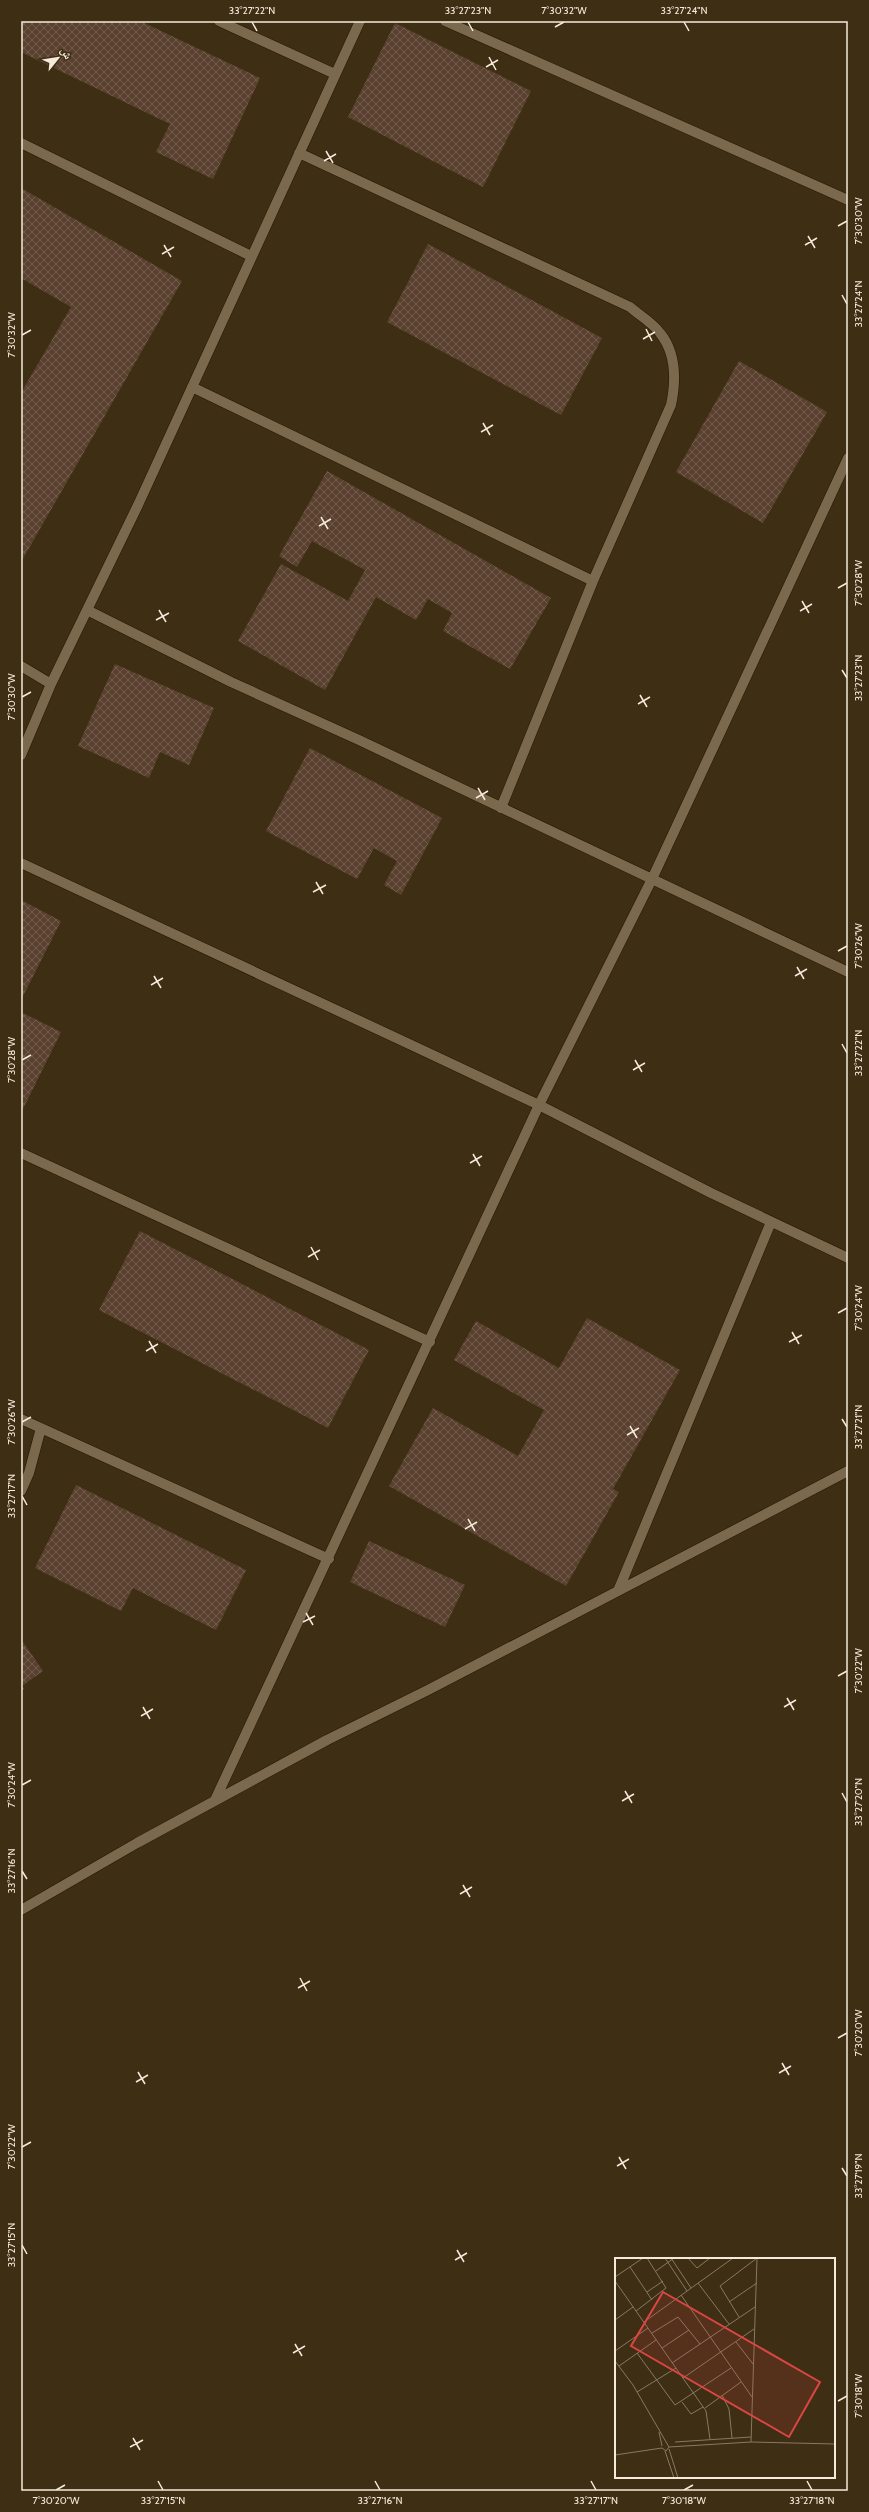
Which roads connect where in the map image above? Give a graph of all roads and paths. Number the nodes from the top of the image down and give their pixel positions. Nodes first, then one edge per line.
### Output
1 (219, 21) edge
2 (360, 21) edge
3 (445, 21) edge
4 (335, 74) junction
5 (21, 143) edge
6 (299, 153) junction
7 (848, 200) edge
8 (250, 256) junction
9 (192, 387) junction
10 (848, 458) edge
11 (593, 581) junction
12 (87, 610) junction
13 (21, 666) edge
14 (51, 684) junction
15 (21, 755) edge
16 (501, 808) junction
17 (21, 863) edge
18 (652, 878) junction
19 (848, 972) edge
20 (539, 1105) junction
21 (21, 1153) edge
22 (771, 1222) junction
23 (848, 1258) edge
24 (430, 1342) junction
25 (21, 1419) edge
26 (41, 1428) junction
27 (848, 1471) edge
28 (21, 1491) edge
29 (329, 1558) junction
30 (618, 1591) junction
31 (215, 1800) junction
32 (21, 1910) edge

1 - 4 street
2 - 4 street
3 - 7 street
4 - 6 street
5 - 8 street
6 - 8 street
6 - 11 street
8 - 9 street
9 - 11 street
9 - 12 street
10 - 18 street
11 - 16 street
12 - 14 street
12 - 16 street
13 - 14 street
14 - 15 street
16 - 18 street
17 - 20 street
18 - 19 street
18 - 20 street
20 - 22 street
20 - 24 street
21 - 24 street
22 - 23 street
22 - 30 street
24 - 29 street
25 - 26 street
26 - 28 street
26 - 29 street
27 - 30 street
29 - 31 street
30 - 31 street
31 - 32 street

